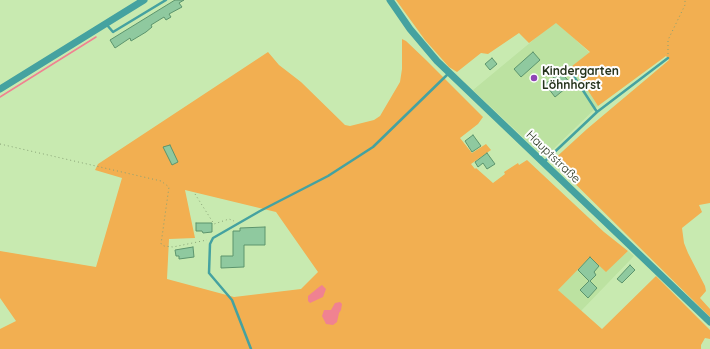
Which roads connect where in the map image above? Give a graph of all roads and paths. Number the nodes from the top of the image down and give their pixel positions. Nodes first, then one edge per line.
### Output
1 (144, 0) edge
2 (166, 0) edge
3 (390, 0) edge
4 (685, 0) edge
5 (106, 24) junction
6 (668, 58) joint
7 (571, 72) dead end
8 (449, 74) junction
9 (0, 89) edge
10 (597, 112) junction
11 (0, 144) edge
12 (543, 163) junction
13 (196, 194) dead end
14 (237, 224) junction
15 (213, 238) junction
16 (710, 322) edge
17 (251, 349) edge

1 - 5 street
2 - 5 lane
3 - 8 street, Hauptstraße
4 - 6 path
5 - 9 street
6 - 10 lane
7 - 10 lane
8 - 12 street, Hauptstraße
8 - 14 lane
10 - 12 lane
11 - 15 path
12 - 16 street, Hauptstraße
13 - 14 path
14 - 15 lane
15 - 17 lane

